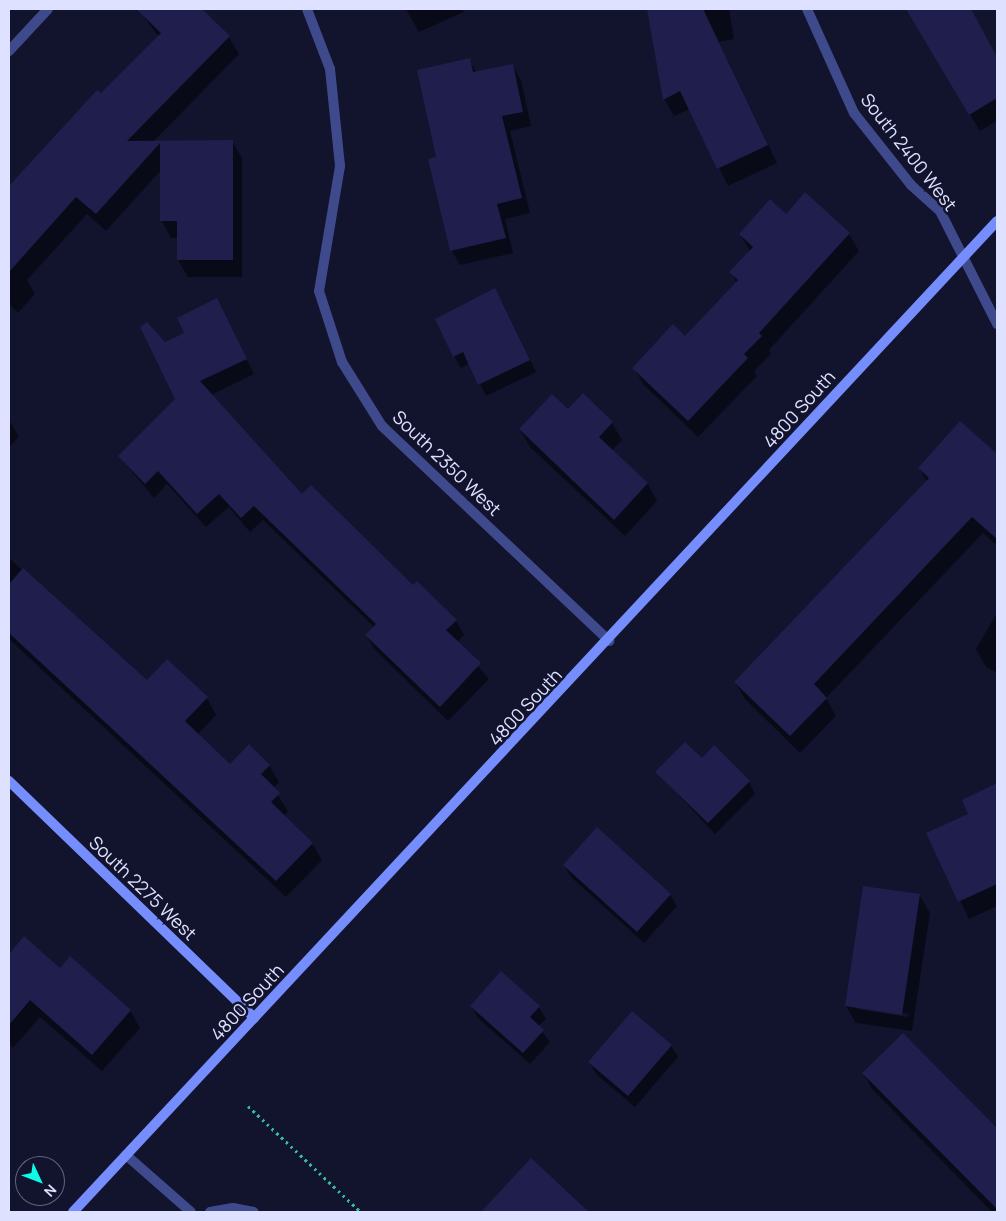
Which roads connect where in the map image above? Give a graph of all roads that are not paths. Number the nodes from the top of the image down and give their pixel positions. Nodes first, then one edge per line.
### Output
1 (48, 9) edge
2 (307, 9) edge
3 (807, 9) edge
4 (9, 51) edge
5 (997, 221) edge
6 (961, 260) junction
7 (997, 324) edge
8 (609, 641) junction
9 (9, 781) edge
10 (254, 1018) junction
11 (126, 1155) junction
12 (73, 1212) edge
13 (191, 1212) edge
14 (210, 1212) edge
15 (254, 1212) edge

1 - 4 street
2 - 8 street, South 2350 West
3 - 6 street, South 2400 West
5 - 6 main road, 4800 South
6 - 7 street
6 - 8 main road, 4800 South
8 - 10 main road, 4800 South
9 - 10 main road, South 2275 West
10 - 11 main road, 4800 South
11 - 12 main road, 4800 South
11 - 13 street
14 - 15 street

